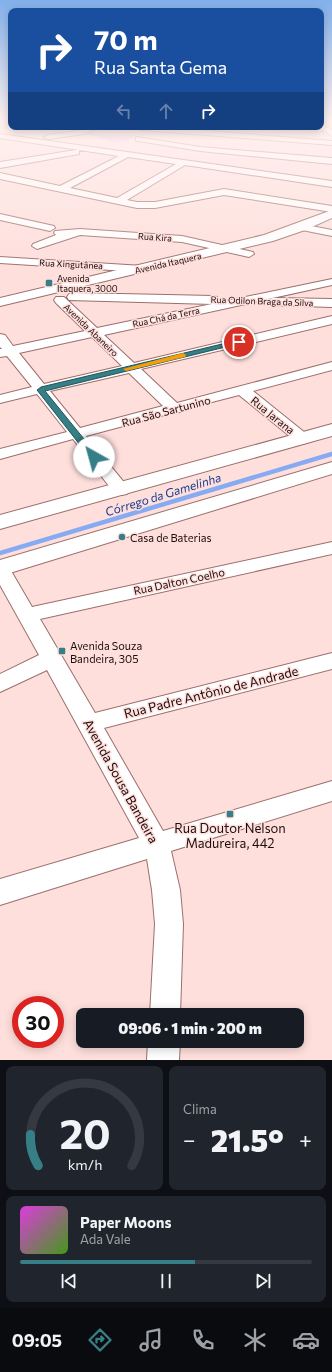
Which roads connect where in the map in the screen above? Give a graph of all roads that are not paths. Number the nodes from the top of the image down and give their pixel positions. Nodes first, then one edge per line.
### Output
1 (96, 170) edge
2 (170, 170) edge
3 (241, 170) edge
4 (0, 176) edge
5 (332, 184) edge
6 (61, 189) junction
7 (118, 201) junction
8 (332, 209) edge
9 (332, 214) edge
10 (1, 218) edge
11 (301, 227) junction
12 (10, 230) dead end
13 (25, 230) junction
14 (329, 230) edge
15 (51, 232) junction
16 (106, 235) junction
17 (37, 246) junction
18 (228, 249) junction
19 (249, 254) junction
20 (0, 259) edge
21 (143, 269) junction
22 (332, 282) edge
23 (66, 298) junction
24 (4, 299) edge
25 (242, 301) junction
26 (332, 303) edge
27 (0, 314) edge
28 (332, 320) edge
29 (94, 333) junction
30 (0, 338) edge
31 (5, 352) edge
32 (332, 366) edge
33 (131, 368) junction
34 (41, 390) junction
35 (243, 391) junction
36 (0, 399) edge
37 (175, 409) junction
38 (332, 430) edge
39 (77, 435) junction
40 (303, 439) junction
41 (0, 454) edge
42 (332, 468) edge
43 (121, 490) junction
44 (0, 522) edge
45 (332, 548) edge
46 (0, 568) edge
47 (27, 615) junction
48 (52, 658) junction
49 (332, 661) edge
50 (0, 684) edge
51 (89, 723) junction
52 (332, 791) edge
53 (156, 845) junction
54 (0, 892) edge
55 (165, 1008) edge
56 (164, 1048) edge
57 (163, 1060) edge

1 - 6 street
2 - 7 street
3 - 5 street
4 - 6 street
6 - 7 street
7 - 8 street
9 - 11 main road, Avenida Itaquera
10 - 13 street
10 - 15 street
11 - 14 street
11 - 18 main road, Avenida Itaquera
12 - 13 street, Rua Kira
13 - 15 street, Rua Kira
14 - 19 main road, Avenida Itaquera
15 - 16 street, Rua Kira
15 - 17 street
16 - 17 street
16 - 18 street, Rua Kira
17 - 20 street
18 - 19 street, Rua Kira
18 - 21 main road, Avenida Itaquera
19 - 23 main road, Avenida Itaquera
20 - 21 street, Rua Xingutânea
21 - 24 main road, Avenida Itaquera
22 - 25 street, Rua Chá da Terra
23 - 25 street, Rua Odilon Braga da Silva
23 - 27 main road, Avenida Itaquera
23 - 29 street, Avenida Abaneiro
25 - 26 street, Rua Odilon Braga da Silva
25 - 29 street, Rua Chá da Terra
28 - 33 street
29 - 31 street, Rua Chá da Terra
29 - 33 street, Avenida Abaneiro
30 - 31 street
31 - 34 street
32 - 35 street, Rua São Sartunino
33 - 34 street
33 - 37 street, Avenida Abaneiro
34 - 36 street
34 - 39 street
35 - 37 street, Rua São Sartunino
35 - 40 street, Rua Jarana
37 - 39 street, Rua São Sartunino
38 - 40 main road
39 - 41 street, Rua São Sartunino
39 - 43 street
40 - 43 main road
42 - 46 main road
43 - 44 main road
45 - 47 street, Rua Dalton Coelho
46 - 47 street, Avenida Sousa Bandeira
47 - 48 street, Avenida Sousa Bandeira
48 - 50 street
48 - 51 street, Avenida Sousa Bandeira
49 - 51 street, Rua Padre Antônio de Andrade
51 - 53 street, Avenida Sousa Bandeira
52 - 53 street
53 - 54 street
53 - 55 street, Avenida Sousa Bandeira
56 - 57 street

